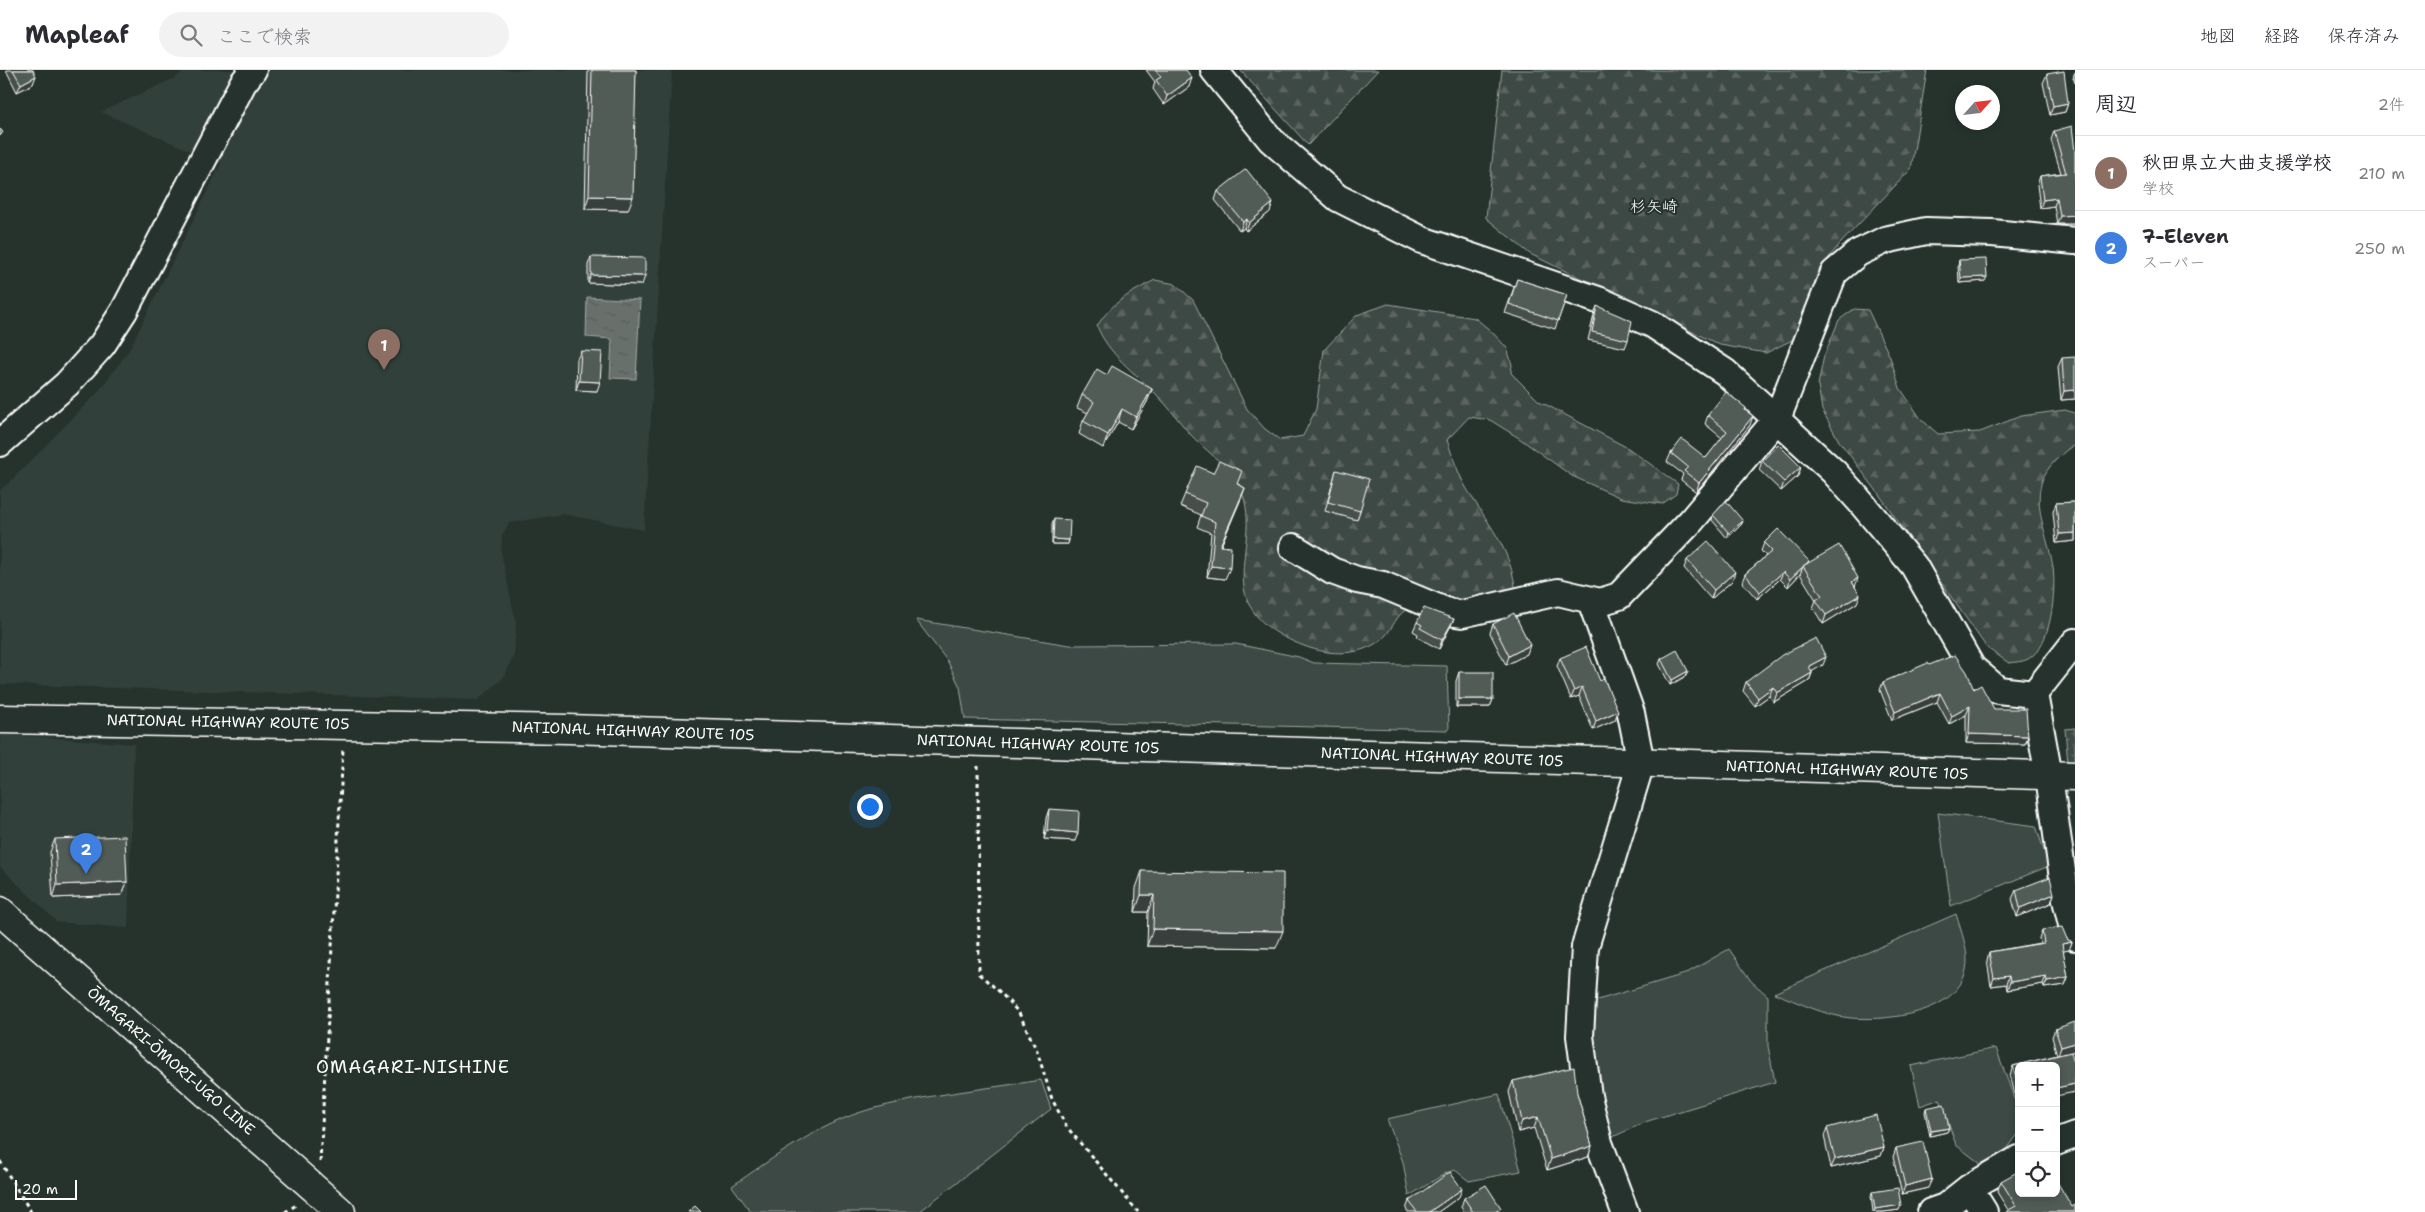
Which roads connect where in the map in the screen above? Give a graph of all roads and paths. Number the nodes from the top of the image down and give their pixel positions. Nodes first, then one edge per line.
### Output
1 (253, 70) edge
2 (1214, 70) edge
3 (2075, 241) edge
4 (1777, 419) junction
5 (0, 443) edge
6 (1293, 547) dead end
7 (1590, 601) junction
8 (2075, 642) edge
9 (2034, 694) junction
10 (0, 719) edge
11 (344, 723) junction
12 (978, 742) junction
13 (1641, 763) junction
14 (2062, 776) edge
15 (0, 910) edge
16 (2075, 937) edge
17 (2075, 1134) edge
18 (2060, 1140) edge
19 (0, 1161) edge
20 (2015, 1161) edge
21 (1969, 1188) junction
22 (318, 1191) junction
23 (31, 1212) edge
24 (341, 1212) edge
25 (1138, 1212) edge
26 (1625, 1212) edge
27 (1931, 1212) edge
28 (1984, 1212) edge

1 - 5 street
2 - 4 street
3 - 4 street
4 - 7 street
4 - 9 street
6 - 7 street
7 - 13 street
8 - 9 street
9 - 14 street
10 - 11 main road, NATIONAL HIGHWAY ROUTE 105
11 - 12 main road, NATIONAL HIGHWAY ROUTE 105
11 - 22 path
12 - 13 main road, NATIONAL HIGHWAY ROUTE 105
12 - 25 path
13 - 14 main road, NATIONAL HIGHWAY ROUTE 105
13 - 26 street
14 - 16 street
15 - 22 main road, ŌMAGARI-ŌMORI-UGO LINE
17 - 18 street
19 - 23 path
20 - 21 street
21 - 27 street
21 - 28 street
22 - 24 main road, ŌMAGARI-ŌMORI-UGO LINE

